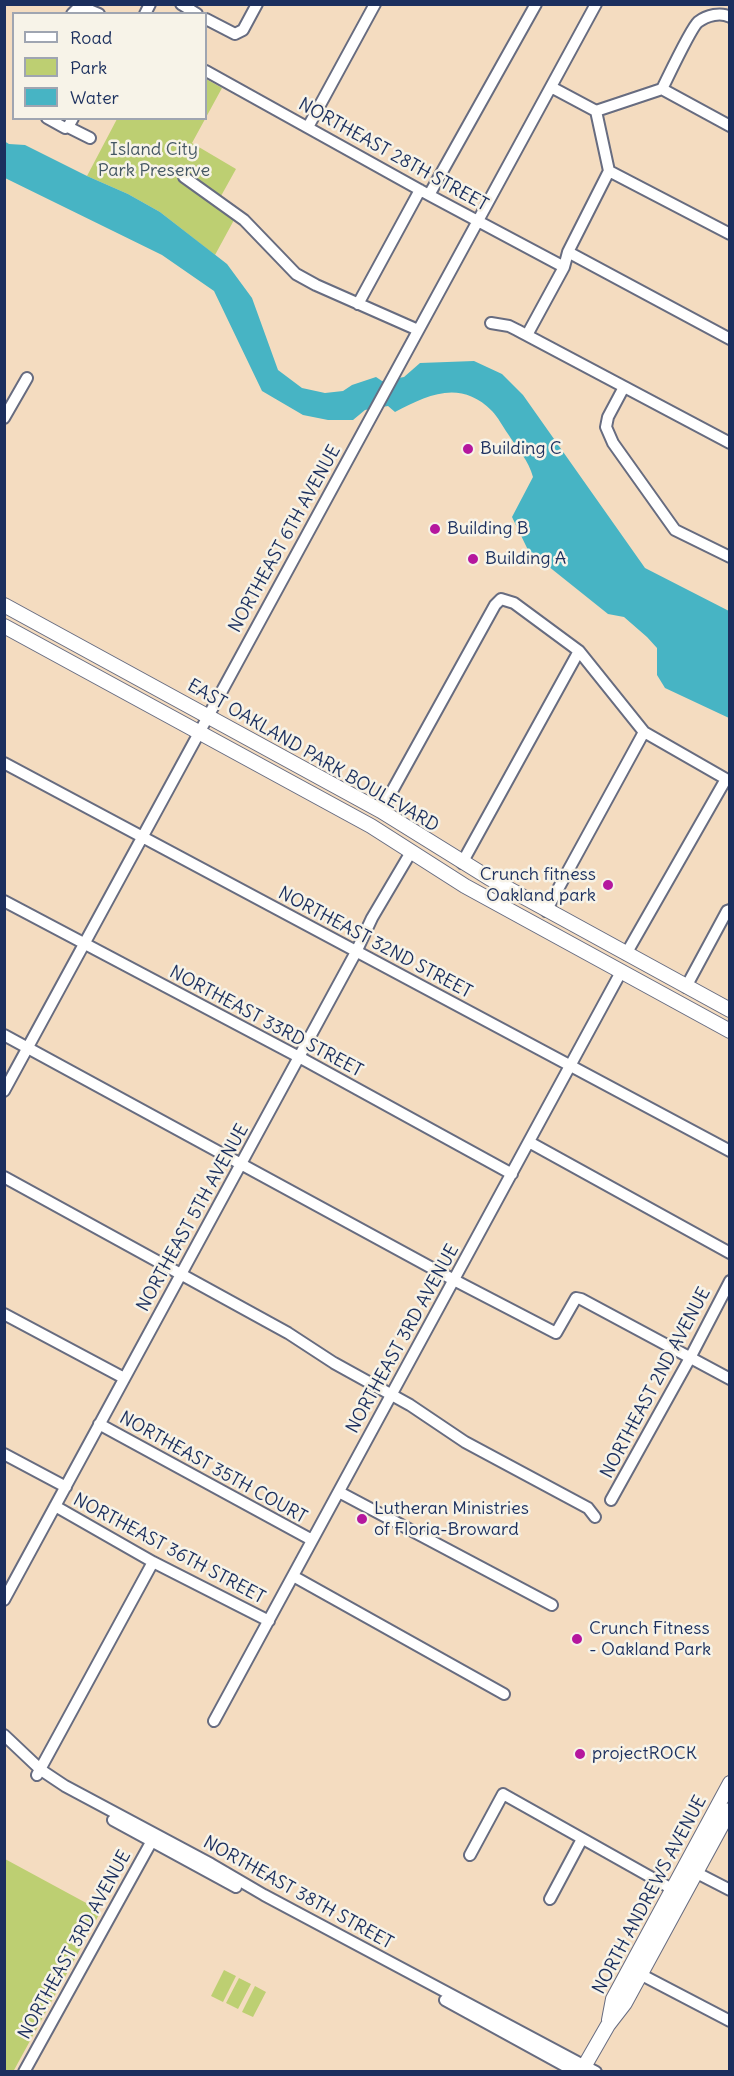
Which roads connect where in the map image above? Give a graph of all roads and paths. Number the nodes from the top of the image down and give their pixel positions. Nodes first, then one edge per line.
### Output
1 (181, 4) edge
2 (257, 4) edge
3 (375, 4) edge
4 (536, 4) edge
5 (596, 4) edge
6 (194, 12) edge
7 (726, 15) edge
8 (207, 19) edge
9 (207, 72) edge
10 (551, 87) junction
11 (662, 89) junction
12 (596, 111) junction
13 (50, 120) edge
14 (71, 123) edge
15 (729, 126) edge
16 (308, 127) junction
17 (90, 138) dead end
18 (609, 171) junction
19 (184, 177) dead end
20 (424, 193) junction
21 (478, 220) junction
22 (729, 234) edge
23 (568, 252) junction
24 (564, 267) junction
25 (358, 304) junction
26 (492, 322) dead end
27 (418, 330) junction
28 (527, 335) junction
29 (729, 339) edge
30 (27, 378) dead end
31 (624, 387) junction
32 (4, 418) edge
33 (729, 443) edge
34 (729, 557) edge
35 (4, 604) edge
36 (4, 626) edge
37 (579, 651) junction
38 (208, 716) junction
39 (199, 732) junction
40 (644, 732) junction
41 (4, 762) edge
42 (728, 779) edge
43 (381, 811) junction
44 (142, 836) junction
45 (411, 852) junction
46 (447, 854) junction
47 (462, 863) junction
48 (4, 901) edge
49 (546, 910) junction
50 (729, 910) edge
51 (519, 916) junction
52 (84, 944) junction
53 (356, 952) junction
54 (626, 954) junction
55 (651, 968) junction
56 (621, 972) junction
57 (686, 987) junction
58 (729, 1010) edge
59 (729, 1031) edge
60 (4, 1035) edge
61 (28, 1047) junction
62 (299, 1057) junction
63 (571, 1065) junction
64 (4, 1091) edge
65 (529, 1142) junction
66 (729, 1151) edge
67 (241, 1163) junction
68 (512, 1174) junction
69 (4, 1177) edge
70 (729, 1253) edge
71 (181, 1275) junction
72 (454, 1280) junction
73 (729, 1281) edge
74 (4, 1314) edge
75 (690, 1358) junction
76 (124, 1378) junction
77 (729, 1379) edge
78 (392, 1394) junction
79 (99, 1424) junction
80 (4, 1454) edge
81 (66, 1486) junction
82 (339, 1492) junction
83 (611, 1500) dead end
84 (55, 1506) junction
85 (595, 1516) dead end
86 (312, 1540) junction
87 (153, 1562) junction
88 (293, 1576) junction
89 (4, 1600) edge
90 (552, 1605) dead end
91 (269, 1621) junction
92 (504, 1694) dead end
93 (214, 1721) dead end
94 (4, 1735) edge
95 (4, 1745) edge
96 (39, 1772) junction
97 (729, 1783) edge
98 (729, 1810) edge
99 (153, 1838) junction
100 (582, 1839) junction
101 (470, 1855) dead end
102 (690, 1856) junction
103 (695, 1872) junction
104 (672, 1889) junction
105 (729, 1890) edge
106 (550, 1899) dead end
107 (675, 1910) junction
108 (640, 1974) junction
109 (729, 2021) edge
110 (608, 2025) junction
111 (585, 2070) edge
112 (24, 2072) edge

1 - 6 street
2 - 8 street
3 - 16 street
4 - 20 street
5 - 10 street, NORTHEAST 6TH AVENUE
7 - 11 street
9 - 16 street, NORTHEAST 28TH STREET
10 - 12 street
10 - 21 street, NORTHEAST 6TH AVENUE
11 - 12 street
11 - 15 street
12 - 18 street
13 - 14 street
14 - 17 street
16 - 20 street, NORTHEAST 28TH STREET
18 - 22 street
18 - 23 street
19 - 25 street
20 - 21 street, NORTHEAST 28TH STREET
20 - 25 street
21 - 24 street, NORTHEAST 28TH STREET
21 - 27 street, NORTHEAST 6TH AVENUE
23 - 24 street
23 - 29 street
24 - 28 street
25 - 27 street
26 - 28 street
27 - 38 street, NORTHEAST 6TH AVENUE
28 - 31 street
30 - 32 street
31 - 33 street
31 - 34 street
35 - 38 main road, EAST OAKLAND PARK BOULEVARD
36 - 39 main road, EAST OAKLAND PARK BOULEVARD
37 - 40 street
37 - 43 street
37 - 47 street
38 - 39 street, NORTHEAST 6TH AVENUE
38 - 43 main road, EAST OAKLAND PARK BOULEVARD
39 - 44 street, NORTHEAST 6TH AVENUE
39 - 45 main road, EAST OAKLAND PARK BOULEVARD
40 - 42 street
40 - 49 street
41 - 44 street, NORTHEAST 32ND STREET
42 - 54 street
43 - 46 main road, EAST OAKLAND PARK BOULEVARD
44 - 52 street, NORTHEAST 6TH AVENUE
44 - 53 street, NORTHEAST 32ND STREET
45 - 46 main road
45 - 51 main road, EAST OAKLAND PARK BOULEVARD
45 - 53 street, NORTHEAST 5TH AVENUE
46 - 47 main road, EAST OAKLAND PARK BOULEVARD
47 - 49 main road, EAST OAKLAND PARK BOULEVARD
48 - 52 street, NORTHEAST 33RD STREET
49 - 51 main road
49 - 54 main road, EAST OAKLAND PARK BOULEVARD
50 - 57 street
51 - 56 main road, EAST OAKLAND PARK BOULEVARD
52 - 61 street, NORTHEAST 6TH AVENUE
52 - 62 street, NORTHEAST 33RD STREET
53 - 62 street, NORTHEAST 5TH AVENUE
53 - 63 street, NORTHEAST 32ND STREET
54 - 55 main road, EAST OAKLAND PARK BOULEVARD
55 - 56 main road
55 - 57 main road, EAST OAKLAND PARK BOULEVARD
56 - 59 main road, EAST OAKLAND PARK BOULEVARD
56 - 63 street, NORTHEAST 3RD AVENUE
57 - 58 main road, EAST OAKLAND PARK BOULEVARD
60 - 61 street
61 - 64 street, NORTHEAST 6TH AVENUE
61 - 67 street
62 - 67 street, NORTHEAST 5TH AVENUE
62 - 68 street, NORTHEAST 33RD STREET
63 - 65 street, NORTHEAST 3RD AVENUE
63 - 66 street, NORTHEAST 32ND STREET
65 - 68 street, NORTHEAST 3RD AVENUE
65 - 70 street
67 - 71 street, NORTHEAST 5TH AVENUE
67 - 72 street
68 - 72 street, NORTHEAST 3RD AVENUE
69 - 71 street
71 - 76 street, NORTHEAST 5TH AVENUE
71 - 78 street
72 - 75 street
72 - 78 street, NORTHEAST 3RD AVENUE
73 - 75 street, NORTHEAST 2ND AVENUE
74 - 76 street
75 - 77 street
75 - 83 street, NORTHEAST 2ND AVENUE
76 - 79 street, NORTHEAST 5TH AVENUE
78 - 82 street, NORTHEAST 3RD AVENUE
78 - 85 street
79 - 81 street, NORTHEAST 5TH AVENUE
79 - 86 street, NORTHEAST 35TH COURT
80 - 81 street, NORTHEAST 36TH STREET
81 - 84 street, NORTHEAST 5TH AVENUE
82 - 86 street, NORTHEAST 3RD AVENUE
82 - 90 street
84 - 87 street, NORTHEAST 36TH STREET
84 - 89 street, NORTHEAST 5TH AVENUE
86 - 88 street, NORTHEAST 3RD AVENUE
87 - 91 street, NORTHEAST 36TH STREET
87 - 96 street
88 - 91 street, NORTHEAST 3RD AVENUE
88 - 92 street
91 - 93 street, NORTHEAST 3RD AVENUE
94 - 96 street, NORTHEAST 38TH STREET
95 - 96 street, NORTHEAST 38TH STREET
96 - 99 street, NORTHEAST 38TH STREET
97 - 102 main road, NORTH ANDREWS AVENUE
98 - 103 main road, NORTH ANDREWS AVENUE
99 - 111 street, NORTHEAST 38TH STREET
99 - 112 street, NORTHEAST 3RD AVENUE
100 - 101 street
100 - 104 street
100 - 106 street
102 - 103 main road
102 - 104 main road, NORTH ANDREWS AVENUE
103 - 105 street
103 - 107 main road, NORTH ANDREWS AVENUE
104 - 107 main road
104 - 110 main road, NORTH ANDREWS AVENUE
107 - 108 main road, NORTH ANDREWS AVENUE
108 - 109 street
108 - 110 main road, NORTH ANDREWS AVENUE
110 - 111 main road, NORTH ANDREWS AVENUE

